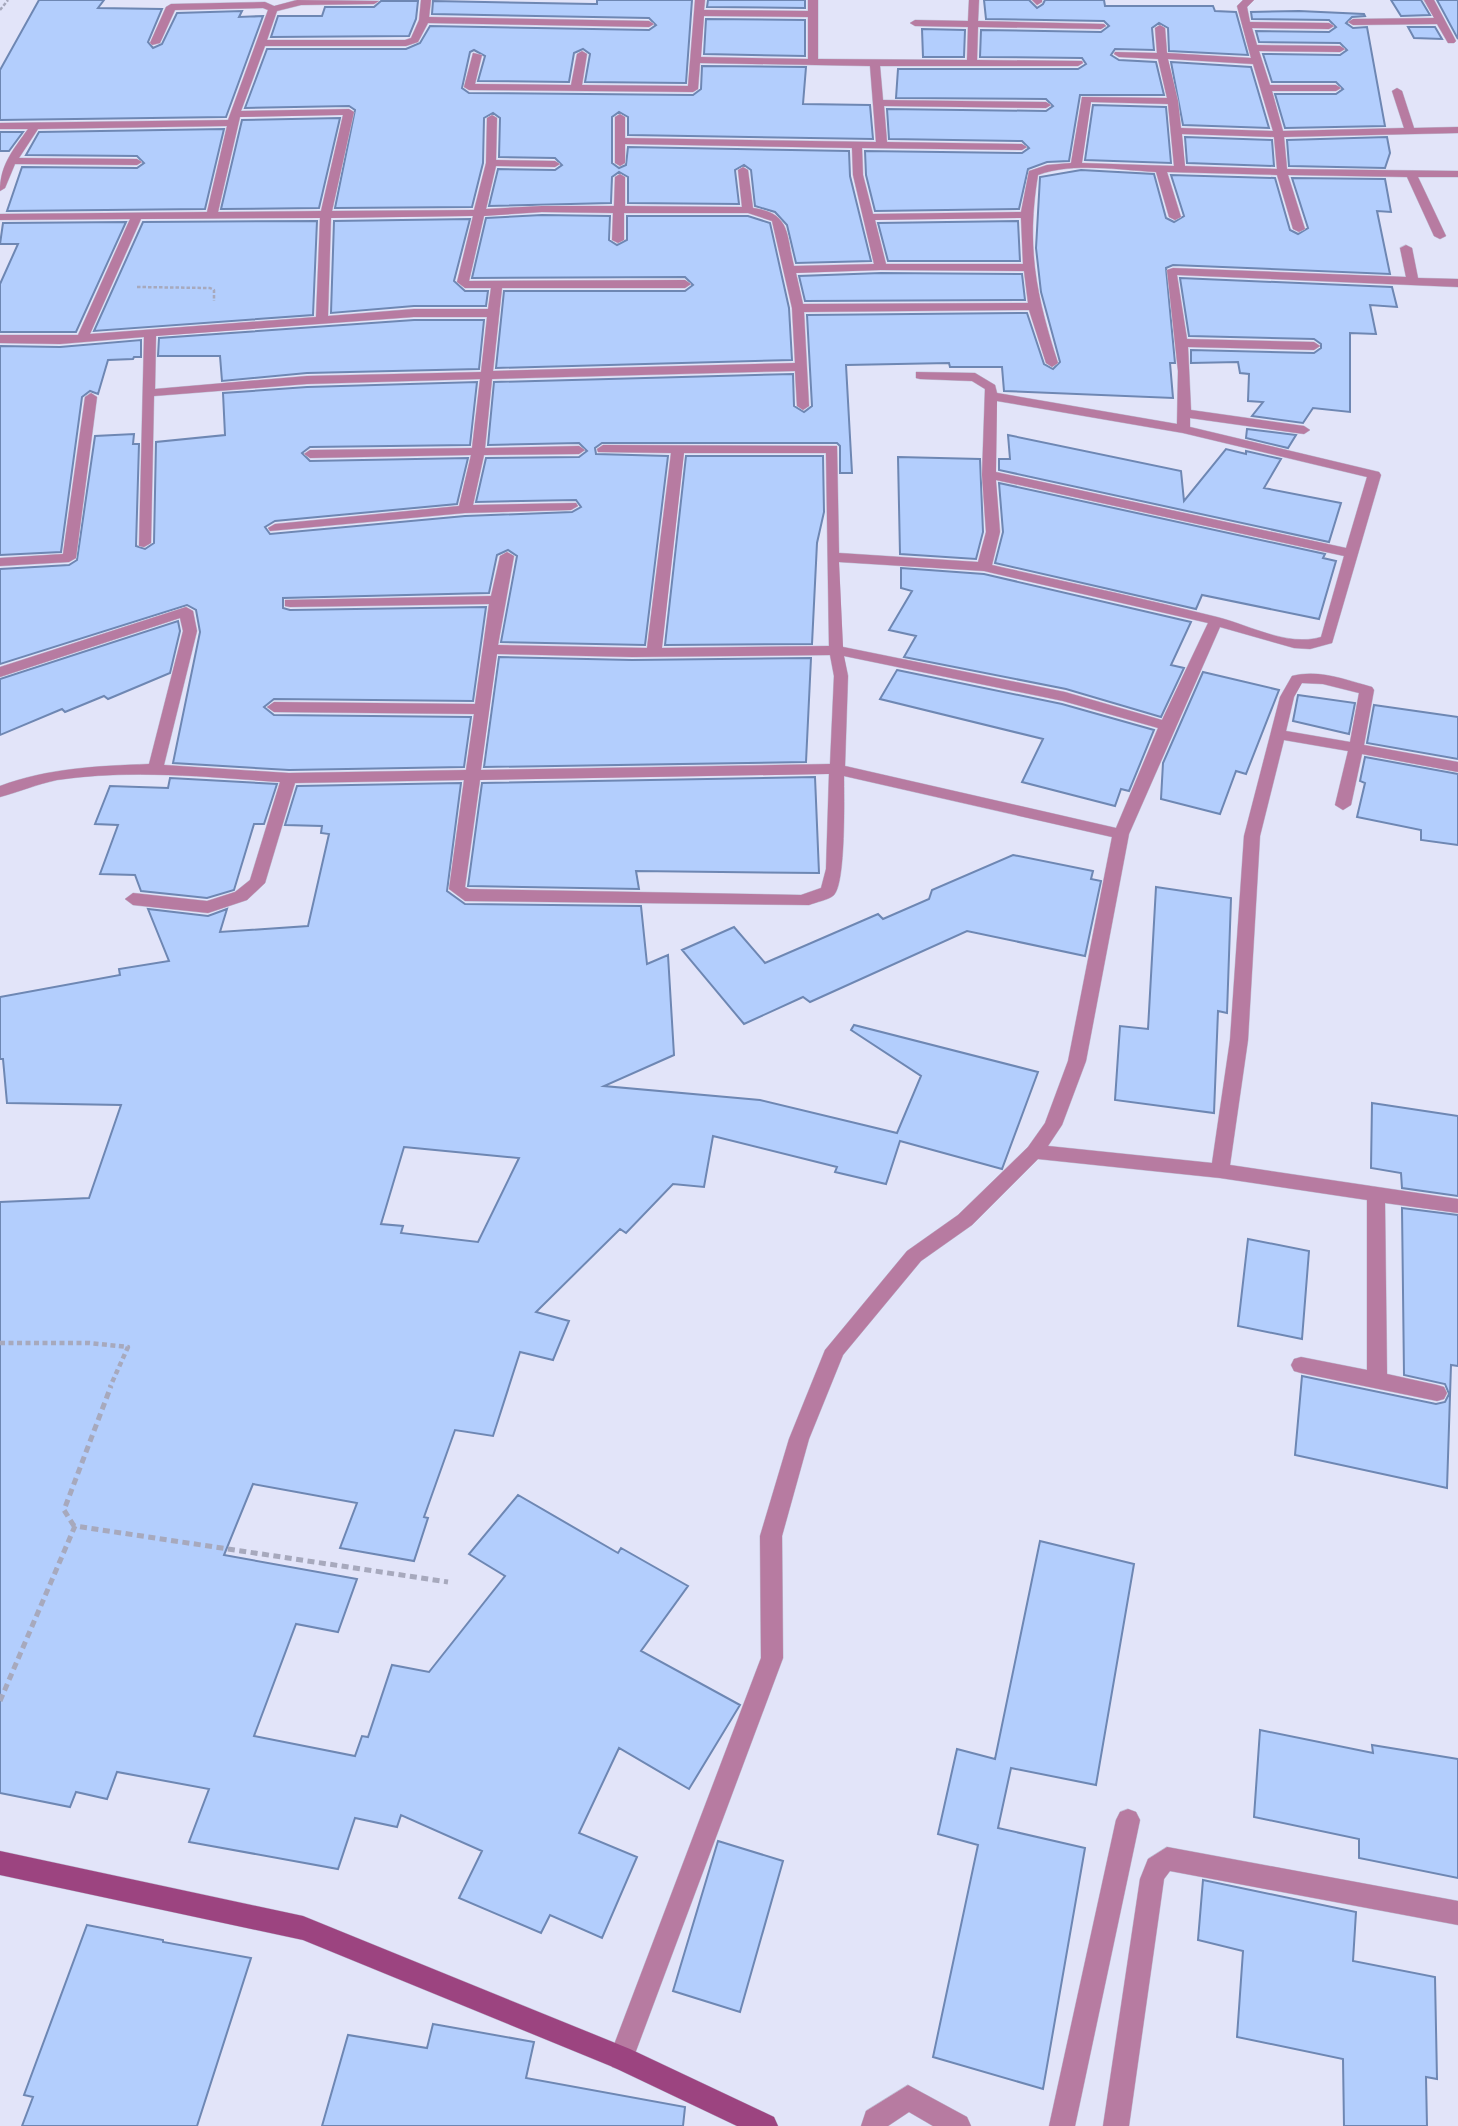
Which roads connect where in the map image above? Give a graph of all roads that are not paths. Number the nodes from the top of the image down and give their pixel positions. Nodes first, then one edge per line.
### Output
1 (426, 0) edge
2 (701, 0) edge
3 (813, 0) edge
4 (974, 0) edge
5 (1249, 0) edge
6 (1429, 0) edge
7 (374, 1) edge
8 (273, 9) junction
9 (699, 13) junction
10 (813, 14) junction
11 (424, 20) junction
12 (1441, 21) junction
13 (975, 22) junction
14 (1353, 22) dead end
15 (915, 23) dead end
16 (649, 24) dead end
17 (1245, 25) junction
18 (1101, 26) dead end
19 (1329, 26) dead end
20 (1160, 27) dead end
21 (1451, 41) dead end
22 (155, 43) dead end
23 (262, 43) junction
24 (1252, 48) junction
25 (1340, 49) dead end
26 (582, 54) dead end
27 (1119, 54) dead end
28 (477, 55) dead end
29 (1162, 56) junction
30 (696, 60) junction
31 (813, 61) junction
32 (1255, 61) junction
33 (972, 63) junction
34 (1079, 64) dead end
35 (876, 65) junction
36 (576, 88) junction
37 (1264, 88) junction
38 (1336, 88) dead end
39 (1397, 91) dead end
40 (1173, 101) junction
41 (881, 103) junction
42 (1046, 106) dead end
43 (620, 117) dead end
44 (234, 118) junction
45 (492, 118) dead end
46 (0, 126) edge
47 (35, 126) junction
48 (1458, 130) edge
49 (1177, 131) junction
50 (1410, 131) junction
51 (1278, 134) junction
52 (620, 141) junction
53 (857, 144) junction
54 (882, 145) junction
55 (1022, 147) dead end
56 (11, 161) junction
57 (137, 162) dead end
58 (491, 163) junction
59 (620, 163) dead end
60 (555, 164) dead end
61 (1076, 166) junction
62 (1160, 168) junction
63 (1180, 168) junction
64 (743, 170) dead end
65 (1282, 172) junction
66 (1411, 173) junction
67 (1458, 174) edge
68 (620, 177) dead end
69 (0, 188) edge
70 (618, 210) junction
71 (748, 210) junction
72 (478, 213) junction
73 (212, 214) junction
74 (327, 215) junction
75 (1026, 215) junction
76 (137, 216) junction
77 (0, 217) edge
78 (870, 217) junction
79 (1175, 217) dead end
80 (1299, 229) dead end
81 (1440, 236) dead end
82 (618, 240) dead end
83 (1406, 248) dead end
84 (881, 267) junction
85 (1029, 268) junction
86 (788, 270) junction
87 (1413, 282) junction
88 (1458, 283) edge
89 (685, 284) dead end
90 (497, 285) junction
91 (1034, 306) junction
92 (798, 308) junction
93 (492, 313) junction
94 (322, 319) junction
95 (150, 332) junction
96 (83, 337) junction
97 (0, 339) edge
98 (1181, 343) junction
99 (1314, 346) dead end
100 (1052, 363) dead end
101 (800, 367) junction
102 (920, 375) dead end
103 (487, 376) junction
104 (148, 393) junction
105 (991, 396) junction
106 (91, 397) dead end
107 (803, 406) dead end
108 (1185, 413) junction
109 (1183, 429) junction
110 (1304, 429) dead end
111 (603, 449) dead end
112 (678, 449) junction
113 (579, 450) dead end
114 (478, 452) junction
115 (310, 454) dead end
116 (989, 475) junction
117 (571, 506) dead end
118 (465, 509) junction
119 (275, 528) dead end
120 (144, 543) dead end
121 (1350, 553) junction
122 (507, 556) dead end
123 (832, 557) junction
124 (0, 562) edge
125 (984, 567) junction
126 (496, 600) junction
127 (290, 603) dead end
128 (1216, 621) junction
129 (490, 649) junction
130 (836, 650) junction
131 (654, 652) junction
132 (0, 672) edge
133 (274, 707) dead end
134 (481, 709) junction
135 (1167, 726) junction
136 (1277, 734) junction
137 (1356, 748) junction
138 (1458, 767) edge
139 (155, 769) junction
140 (837, 769) junction
141 (472, 776) junction
142 (289, 778) junction
143 (0, 792) edge
144 (1343, 805) dead end
145 (1121, 834) junction
146 (133, 899) dead end
147 (1034, 1152) junction
148 (1220, 1171) junction
149 (1376, 1194) junction
150 (1458, 1206) edge
151 (1301, 1365) dead end
152 (1377, 1381) junction
153 (1437, 1393) dead end
154 (1128, 1820) dead end
155 (0, 1863) edge
156 (1458, 1913) edge
157 (621, 2058) junction
158 (765, 2126) edge
159 (874, 2126) edge
160 (958, 2126) edge
161 (1062, 2126) edge
162 (1115, 2126) edge

1 - 11 street
2 - 9 street
3 - 10 street
4 - 13 street
5 - 17 street
6 - 12 street
7 - 8 street
8 - 22 street
8 - 23 street
9 - 10 street
9 - 30 street
10 - 31 street
11 - 16 street
11 - 23 street
12 - 14 street
12 - 21 street
13 - 15 street
13 - 18 street
13 - 33 street
17 - 19 street
17 - 24 street
20 - 29 street
23 - 44 street
24 - 25 street
24 - 32 street
26 - 36 street
27 - 29 street
28 - 36 street
29 - 32 street
29 - 40 street
30 - 31 street
30 - 36 street
31 - 35 street
32 - 37 street
33 - 34 street
33 - 35 street
35 - 41 street
37 - 38 street
37 - 51 street
39 - 50 street
40 - 49 street
40 - 61 street
41 - 42 street
41 - 54 street
43 - 52 street
44 - 47 street
44 - 73 street
44 - 74 street
45 - 58 street
46 - 47 street
47 - 56 street
48 - 50 street
49 - 51 street
49 - 63 street
50 - 51 street
51 - 65 street
52 - 53 street
52 - 59 street
53 - 54 street
53 - 78 street
54 - 55 street
56 - 57 street
56 - 69 street
58 - 60 street
58 - 72 street
61 - 62 street
61 - 75 street
62 - 63 street
62 - 79 street
63 - 65 street
64 - 71 street
65 - 66 street
65 - 80 street
66 - 67 street
66 - 81 street
68 - 70 street
70 - 71 street
70 - 72 street
70 - 82 street
71 - 86 street
72 - 74 street
72 - 90 street
73 - 74 street
73 - 76 street
74 - 94 street
75 - 78 street
75 - 85 street
76 - 77 street
76 - 96 street
78 - 84 street
83 - 87 street
84 - 85 street
84 - 86 street
85 - 91 street
86 - 92 street
87 - 88 street
87 - 98 street
89 - 90 street
90 - 93 street
91 - 92 street
91 - 100 street
92 - 101 street
93 - 94 street
93 - 103 street
94 - 95 street
95 - 96 street
95 - 104 street
96 - 97 street
98 - 99 street
98 - 108 street
101 - 103 street
101 - 107 street
102 - 105 street
103 - 104 street
103 - 114 street
104 - 120 street
105 - 109 street
105 - 116 street
106 - 124 street
108 - 109 street
108 - 110 street
109 - 121 street
111 - 112 street
112 - 123 street
112 - 131 street
113 - 114 street
114 - 115 street
114 - 118 street
116 - 121 street
116 - 125 street
117 - 118 street
118 - 119 street
121 - 128 street
122 - 126 street
123 - 125 street
123 - 130 street
125 - 128 street
126 - 127 street
126 - 129 street
128 - 135 street
129 - 131 street
129 - 134 street
130 - 131 street
130 - 135 street
130 - 140 street
132 - 139 street
133 - 134 street
134 - 141 street
135 - 145 street
136 - 137 street
136 - 137 street
136 - 148 street
137 - 138 street
137 - 144 street
139 - 142 street
139 - 143 street
140 - 141 street
140 - 141 street
140 - 145 street
141 - 142 street
142 - 146 street
145 - 147 street
147 - 148 street
147 - 157 street
148 - 149 street
149 - 150 street
149 - 152 street
151 - 152 street
152 - 153 street
154 - 161 street
155 - 157 street
156 - 162 street
157 - 158 street
159 - 160 street

